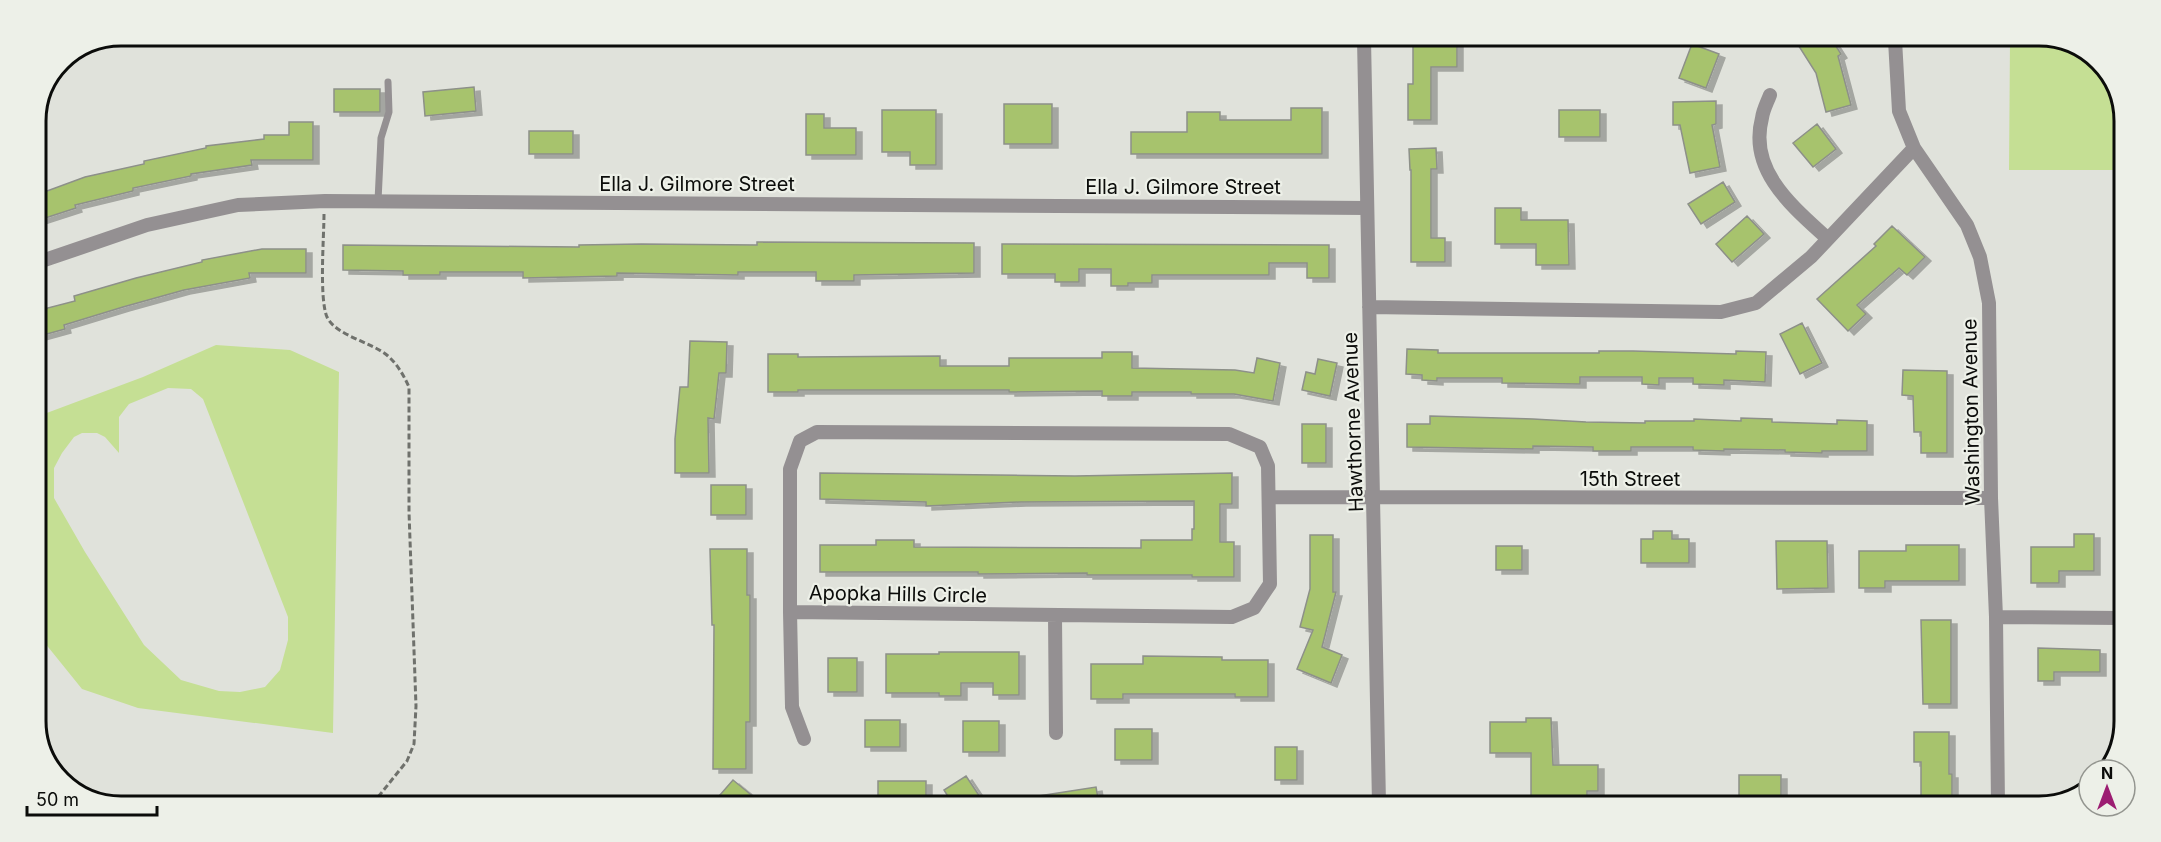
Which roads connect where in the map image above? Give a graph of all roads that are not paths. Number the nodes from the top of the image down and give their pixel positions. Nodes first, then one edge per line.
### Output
1 (1364, 46) edge
2 (1895, 46) edge
3 (388, 82) dead end
4 (1770, 96) dead end
5 (1914, 148) junction
6 (378, 201) junction
7 (1366, 208) junction
8 (1828, 239) junction
9 (46, 259) edge
10 (1369, 307) junction
11 (1270, 497) junction
12 (1374, 498) junction
13 (1991, 498) junction
14 (790, 612) junction
15 (1055, 616) junction
16 (1996, 617) junction
17 (2114, 618) edge
18 (1056, 733) dead end
19 (804, 739) dead end
20 (1379, 796) edge
21 (1998, 796) edge

1 - 7 street, Hawthorne Avenue
2 - 5 street, Washington Avenue
3 - 6 lane
4 - 8 street
5 - 8 street
5 - 13 street, Washington Avenue
6 - 7 street, Ella J. Gilmore Street
6 - 9 street, Ella J. Gilmore Street
7 - 10 street, Hawthorne Avenue
8 - 10 street
10 - 12 street, Hawthorne Avenue
11 - 12 street, 15th Street
11 - 14 street, Apopka Hills Circle
11 - 15 street, Apopka Hills Circle
12 - 13 street, 15th Street
12 - 20 street, Hawthorne Avenue
13 - 16 street, Washington Avenue
14 - 15 street, Apopka Hills Circle
14 - 19 street
15 - 18 street
16 - 17 street
16 - 21 street, Washington Avenue

